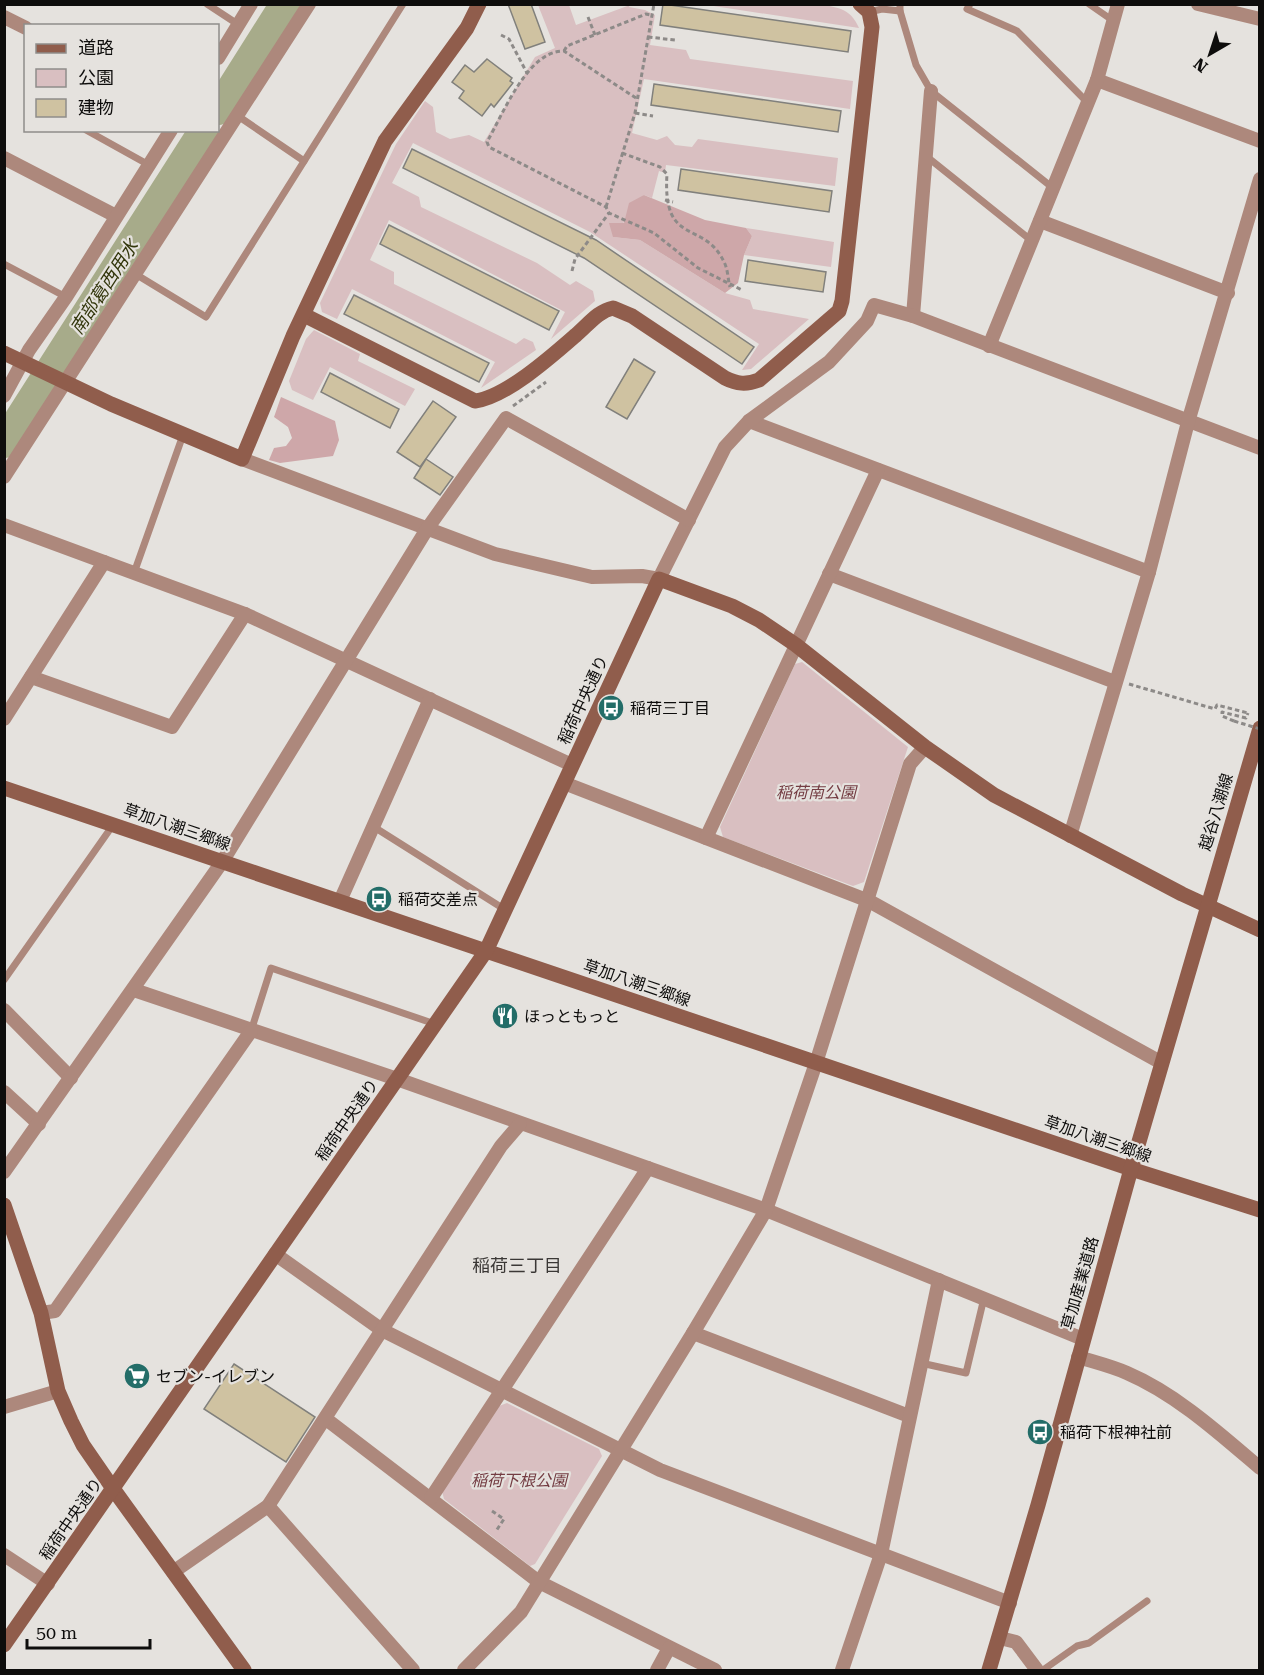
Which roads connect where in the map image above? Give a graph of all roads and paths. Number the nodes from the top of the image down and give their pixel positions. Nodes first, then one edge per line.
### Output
1 (10, 4) edge
2 (207, 4) edge
3 (251, 4) edge
4 (309, 4) edge
5 (403, 4) edge
6 (479, 4) edge
7 (654, 4) edge
8 (960, 4) edge
9 (1089, 4) edge
10 (1118, 4) edge
11 (1198, 4) edge
12 (968, 7) edge
13 (865, 8) edge
14 (900, 8) edge
15 (4, 15) edge
16 (651, 15) junction
17 (588, 17) dead end
18 (1260, 19) edge
19 (1112, 20) junction
20 (239, 25) junction
21 (24, 27) edge
22 (501, 35) dead end
23 (595, 35) junction
24 (648, 37) junction
25 (675, 40) dead end
26 (564, 51) junction
27 (219, 56) edge
28 (527, 73) junction
29 (1098, 80) junction
30 (930, 91) junction
31 (636, 98) junction
32 (1088, 103) junction
33 (635, 113) junction
34 (238, 116) junction
35 (653, 116) dead end
36 (90, 132) edge
37 (170, 132) edge
38 (1260, 141) edge
39 (622, 153) junction
40 (926, 156) junction
41 (4, 158) edge
42 (304, 161) junction
43 (149, 165) junction
44 (1260, 179) edge
45 (1053, 188) junction
46 (665, 200) junction
47 (673, 202) dead end
48 (606, 207) junction
49 (609, 213) junction
50 (116, 216) junction
51 (1040, 221) junction
52 (1032, 241) junction
53 (4, 264) edge
54 (572, 271) dead end
55 (137, 275) junction
56 (730, 287) junction
57 (742, 291) dead end
58 (1228, 293) junction
59 (66, 297) junction
60 (304, 315) junction
61 (913, 316) junction
62 (989, 346) junction
63 (4, 353) edge
64 (28, 362) junction
65 (62, 380) junction
66 (4, 396) edge
67 (749, 421) junction
68 (1188, 422) junction
69 (183, 435) junction
70 (1260, 448) edge
71 (242, 459) junction
72 (878, 470) junction
73 (4, 477) edge
74 (689, 520) junction
75 (4, 525) edge
76 (427, 529) junction
77 (104, 562) junction
78 (1149, 572) junction
79 (134, 573) junction
80 (829, 574) junction
81 (658, 579) junction
82 (245, 614) junction
83 (796, 645) junction
84 (344, 661) junction
85 (32, 677) junction
86 (1116, 681) junction
87 (430, 699) junction
88 (4, 719) edge
89 (1260, 729) edge
90 (925, 747) junction
91 (572, 765) junction
92 (564, 783) junction
93 (4, 788) edge
94 (113, 825) junction
95 (374, 826) junction
96 (1070, 836) junction
97 (705, 838) junction
98 (222, 862) junction
99 (340, 901) junction
100 (869, 901) junction
101 (1207, 905) junction
102 (507, 910) junction
103 (1260, 930) edge
104 (486, 951) junction
105 (4, 980) edge
106 (134, 990) junction
107 (4, 1010) edge
108 (435, 1023) junction
109 (251, 1031) junction
110 (816, 1063) junction
111 (1162, 1063) junction
112 (71, 1078) junction
113 (397, 1079) junction
114 (4, 1092) edge
115 (39, 1124) junction
116 (520, 1124) junction
117 (648, 1168) junction
118 (1131, 1169) junction
119 (4, 1172) edge
120 (4, 1205) edge
121 (766, 1210) junction
122 (1260, 1210) edge
123 (275, 1254) junction
124 (939, 1280) junction
125 (984, 1298) junction
126 (41, 1313) junction
127 (382, 1330) junction
128 (693, 1333) junction
129 (1083, 1339) junction
130 (1078, 1357) junction
131 (921, 1363) junction
132 (58, 1390) junction
133 (502, 1392) junction
134 (4, 1407) edge
135 (909, 1416) junction
136 (327, 1419) junction
137 (619, 1452) junction
138 (1260, 1468) edge
139 (114, 1490) junction
140 (431, 1498) junction
141 (268, 1506) junction
142 (492, 1511) dead end
143 (489, 1543) junction
144 (881, 1554) junction
145 (4, 1555) edge
146 (173, 1572) junction
147 (539, 1582) junction
148 (48, 1584) junction
149 (1147, 1601) dead end
150 (1010, 1603) junction
151 (1000, 1638) junction
152 (4, 1646) edge
153 (669, 1648) junction
154 (244, 1671) edge
155 (412, 1671) edge
156 (464, 1671) edge
157 (657, 1671) edge
158 (715, 1671) edge
159 (843, 1671) edge
160 (989, 1671) edge
161 (1037, 1671) edge
162 (1043, 1671) edge

1 - 15 street
2 - 20 lane
3 - 20 street
4 - 34 street
5 - 42 lane
6 - 60 street
7 - 16 path
8 - 12 lane
9 - 19 lane
10 - 19 street
11 - 18 street
12 - 32 lane
13 - 14 lane
13 - 60 street
14 - 30 lane
15 - 21 street
16 - 23 path
16 - 24 path
17 - 23 path
19 - 29 street
20 - 27 street
22 - 28 path
23 - 26 path
24 - 25 path
24 - 31 path
26 - 28 path
26 - 31 path
28 - 48 path
29 - 32 street
29 - 38 street
30 - 40 street
30 - 45 lane
31 - 33 path
32 - 45 street
33 - 35 path
33 - 39 path
34 - 42 lane
34 - 55 street
36 - 43 lane
37 - 43 street
39 - 46 path
39 - 48 path
40 - 52 lane
40 - 61 street
41 - 50 street
42 - 55 lane
43 - 50 street
44 - 58 street
45 - 51 street
46 - 47 path
46 - 56 path
48 - 49 path
49 - 54 path
49 - 56 path
50 - 59 street
51 - 52 street
51 - 58 street
52 - 62 street
53 - 59 lane
55 - 65 street
56 - 57 path
58 - 68 street
59 - 64 street
60 - 71 street
61 - 62 street
61 - 67 street
62 - 68 street
63 - 64 street
64 - 65 street
64 - 66 street
65 - 69 street
65 - 73 street
67 - 72 street
67 - 74 street
68 - 70 street
68 - 78 street
69 - 71 street
69 - 79 lane
71 - 76 street
72 - 78 street
72 - 80 street
74 - 76 street
74 - 81 street
75 - 77 street
76 - 81 street
76 - 84 street
77 - 79 street
77 - 85 street
78 - 86 street
79 - 82 street
80 - 83 street
80 - 86 street
81 - 83 street
81 - 91 street, 稲荷中央通り
82 - 84 street
82 - 85 street
83 - 90 street
83 - 97 street
84 - 87 street
84 - 98 street
85 - 88 street
86 - 89 path, bridge
86 - 96 street
87 - 91 street
87 - 95 street
89 - 101 street, 越谷八潮線
90 - 96 street
90 - 100 street
91 - 92 street, 稲荷中央通り
92 - 97 street
92 - 102 street, 稲荷中央通り
93 - 94 street, 草加八潮三郷線
94 - 98 street, 草加八潮三郷線
94 - 105 lane
95 - 99 street
95 - 102 lane
96 - 101 street
97 - 100 street
98 - 99 street, 草加八潮三郷線
98 - 106 street
99 - 104 street, 草加八潮三郷線
100 - 110 street
100 - 111 street
101 - 103 street
101 - 111 street, 草加産業道路
102 - 104 street, 稲荷中央通り
104 - 108 street, 稲荷中央通り
104 - 110 street, 草加八潮三郷線
106 - 109 street
106 - 112 street
107 - 112 street
108 - 109 lane
108 - 113 street, 稲荷中央通り
109 - 113 street
109 - 126 street
110 - 118 street, 草加八潮三郷線
110 - 121 street
111 - 118 street, 草加産業道路
112 - 115 street
113 - 116 street
113 - 123 street, 稲荷中央通り
114 - 115 street
115 - 119 street
116 - 117 street
116 - 127 street
117 - 121 street
117 - 133 street
118 - 122 street, 草加八潮三郷線
118 - 129 street, 草加産業道路
120 - 126 street
121 - 124 street
121 - 128 street
123 - 127 street
123 - 139 street, 稲荷中央通り
124 - 125 street
124 - 131 street
125 - 129 street
125 - 131 lane
126 - 132 street
127 - 133 street
127 - 136 street
128 - 135 street
128 - 137 street
129 - 130 street, 草加産業道路
130 - 138 street
130 - 150 street, 草加産業道路
131 - 135 street
132 - 134 street
132 - 139 street
133 - 137 street
133 - 140 street
135 - 144 street
136 - 140 street
136 - 141 street
137 - 144 street
137 - 147 street
139 - 146 street
139 - 148 street, 稲荷中央通り
140 - 143 street
141 - 146 street
141 - 155 street
142 - 143 path
143 - 147 street
144 - 150 street
144 - 159 street
145 - 148 street
146 - 154 street
147 - 153 street
147 - 156 street
148 - 152 street, 稲荷中央通り
149 - 162 lane
150 - 151 street, 草加産業道路
151 - 160 street, 草加産業道路
151 - 161 street
153 - 157 street
153 - 158 street

